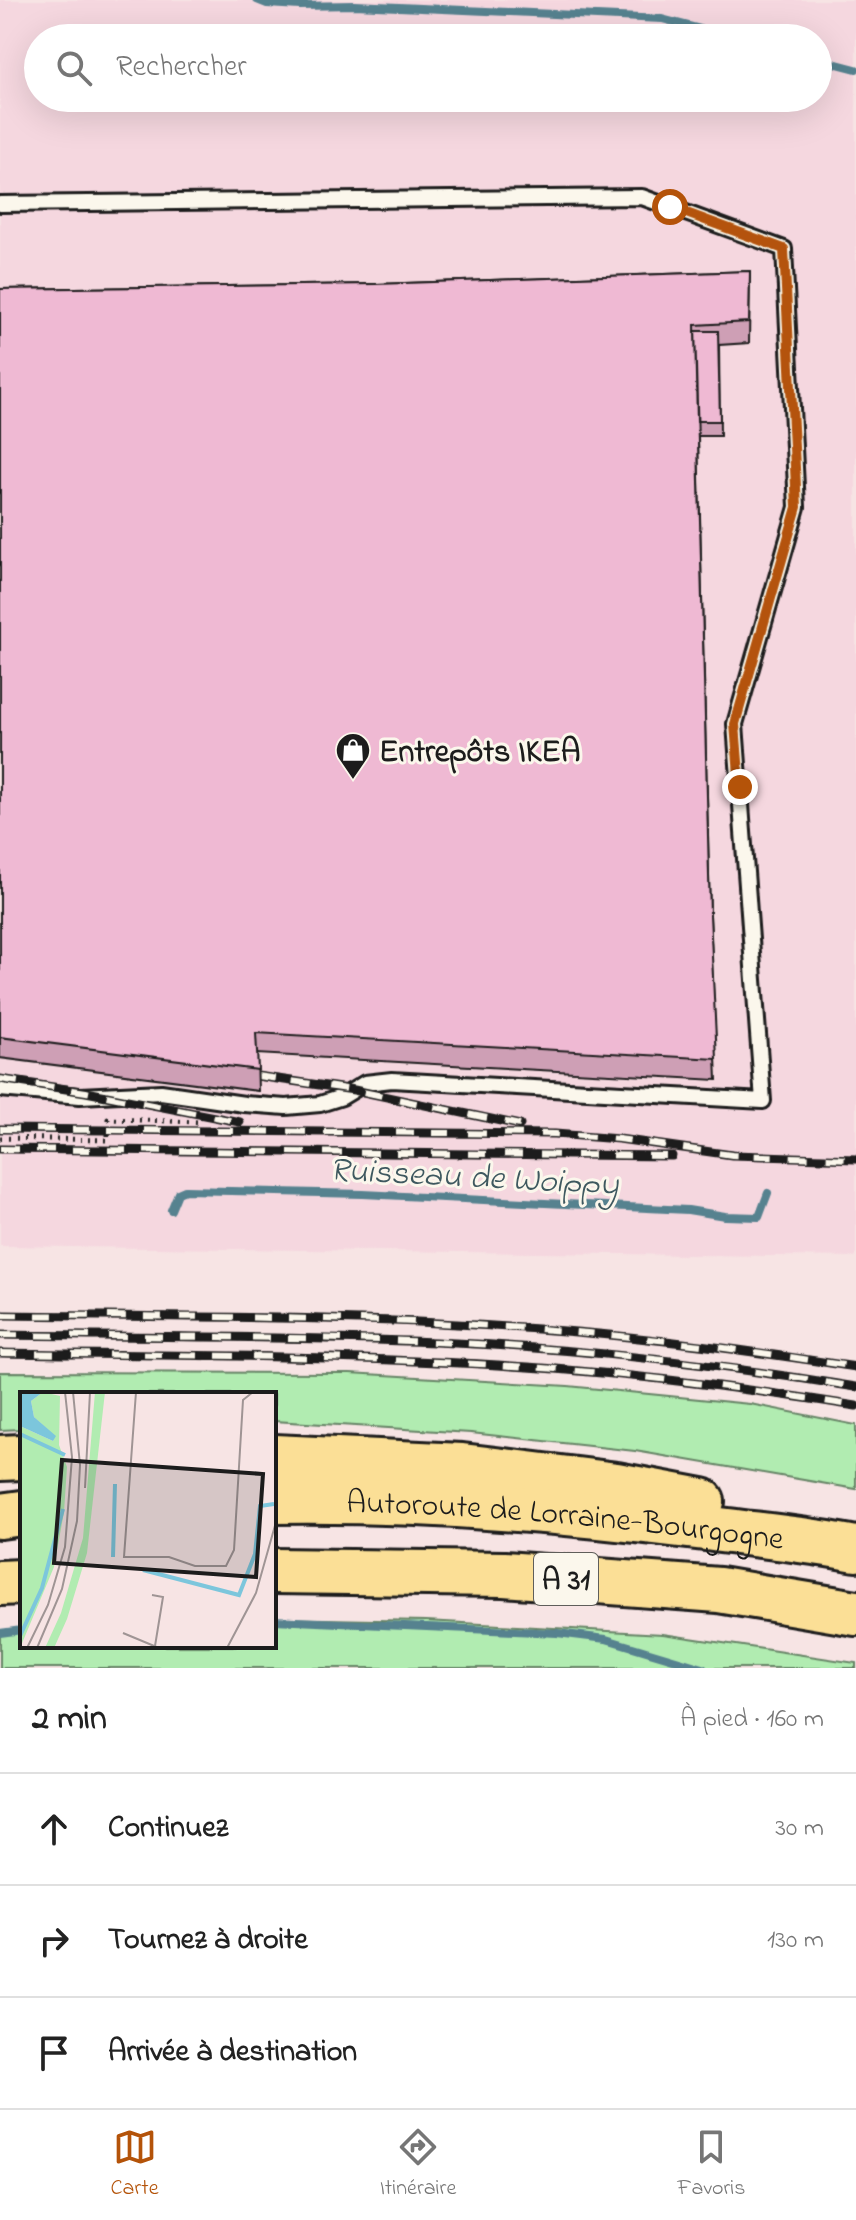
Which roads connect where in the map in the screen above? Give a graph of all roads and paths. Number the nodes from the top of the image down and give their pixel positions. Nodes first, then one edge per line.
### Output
1 (0, 204) edge
2 (0, 1089) edge
3 (203, 1097) junction
4 (0, 1138) edge
5 (20, 1457) edge
6 (276, 1457) edge
7 (0, 1458) edge
8 (276, 1501) edge
9 (20, 1513) edge
10 (0, 1516) edge
11 (844, 1547) edge
12 (276, 1571) edge
13 (20, 1582) edge
14 (0, 1583) edge
15 (856, 1613) edge

1 - 3 lane
2 - 3 lane
3 - 4 path
5 - 7 highway
6 - 11 highway
8 - 11 highway, Autoroute de Lorraine-Bourgogne / A 31
9 - 10 highway
12 - 15 highway, Autoroute de Lorraine-Bourgogne / A 31
13 - 14 highway

